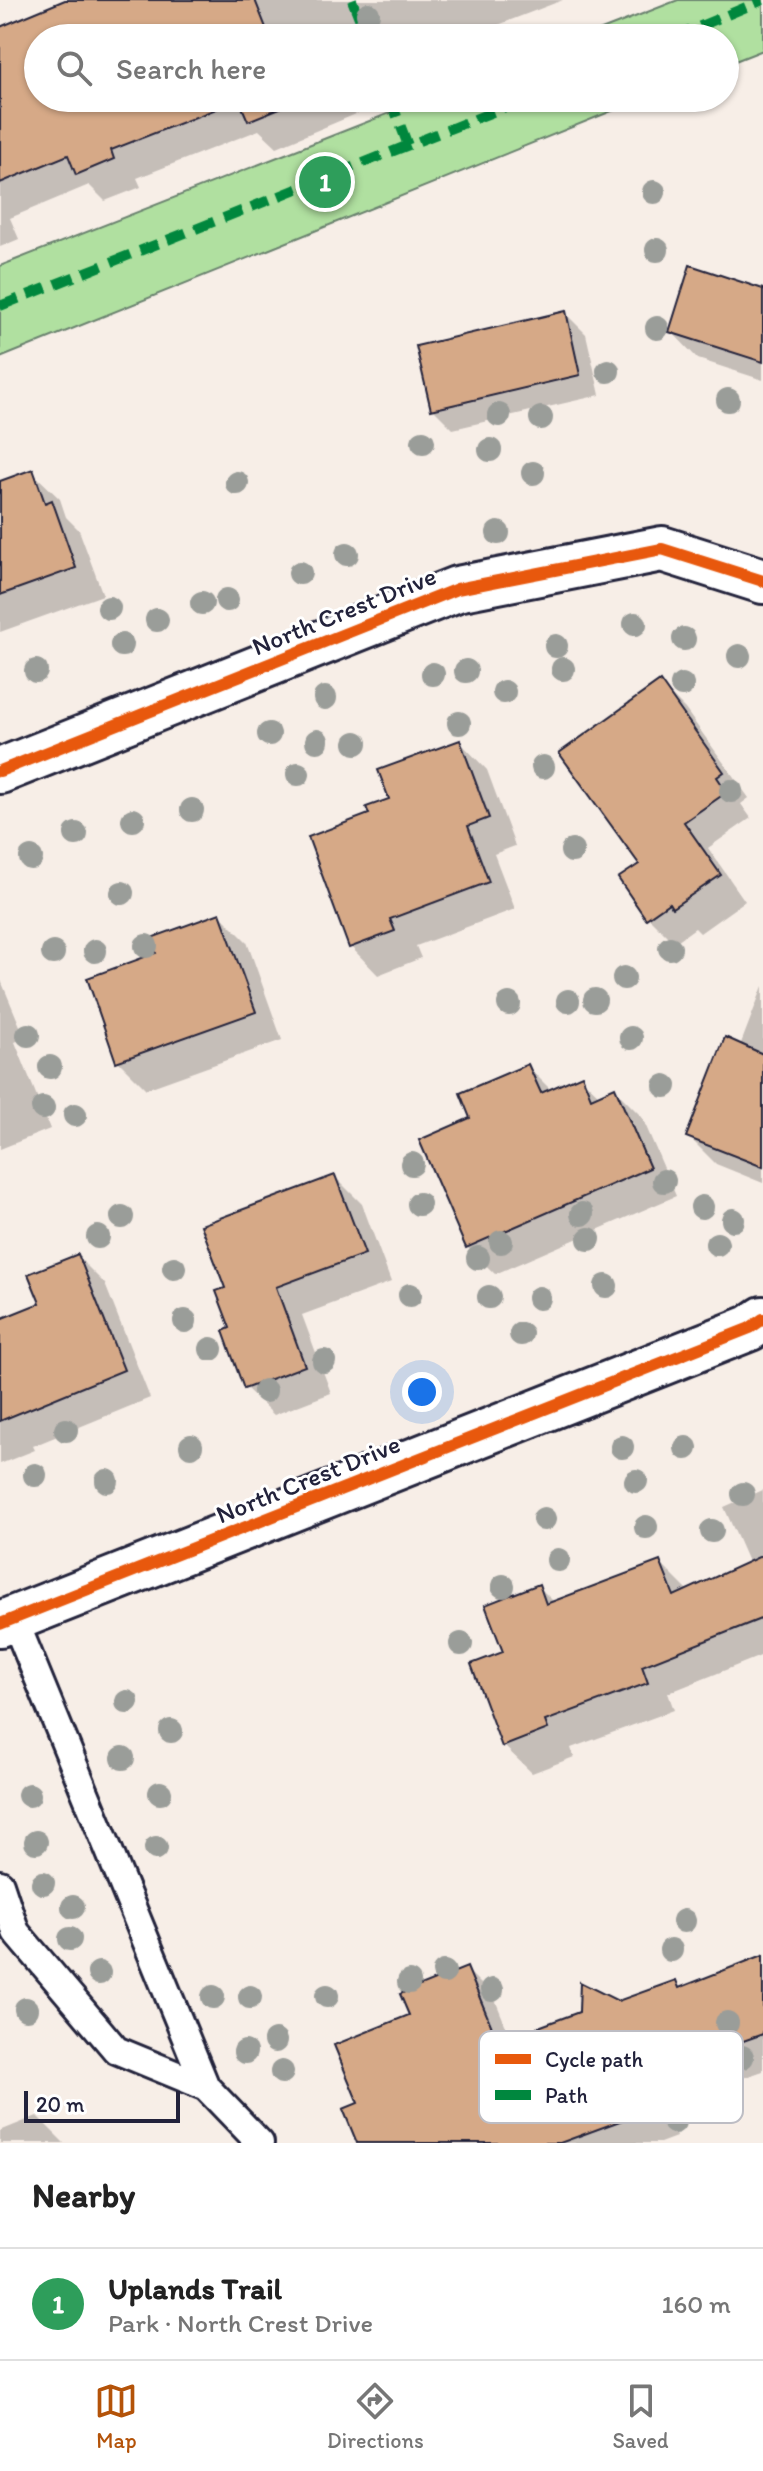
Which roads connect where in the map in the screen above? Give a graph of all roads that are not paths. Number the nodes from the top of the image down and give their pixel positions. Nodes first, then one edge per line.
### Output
1 (763, 581) edge
2 (0, 771) edge
3 (763, 1319) edge
4 (7, 1621) edge
5 (0, 1884) edge
6 (206, 2087) junction
7 (260, 2143) edge

1 - 2 street, North Crest Drive
3 - 4 street, North Crest Drive
4 - 6 lane
5 - 6 lane
6 - 7 lane

